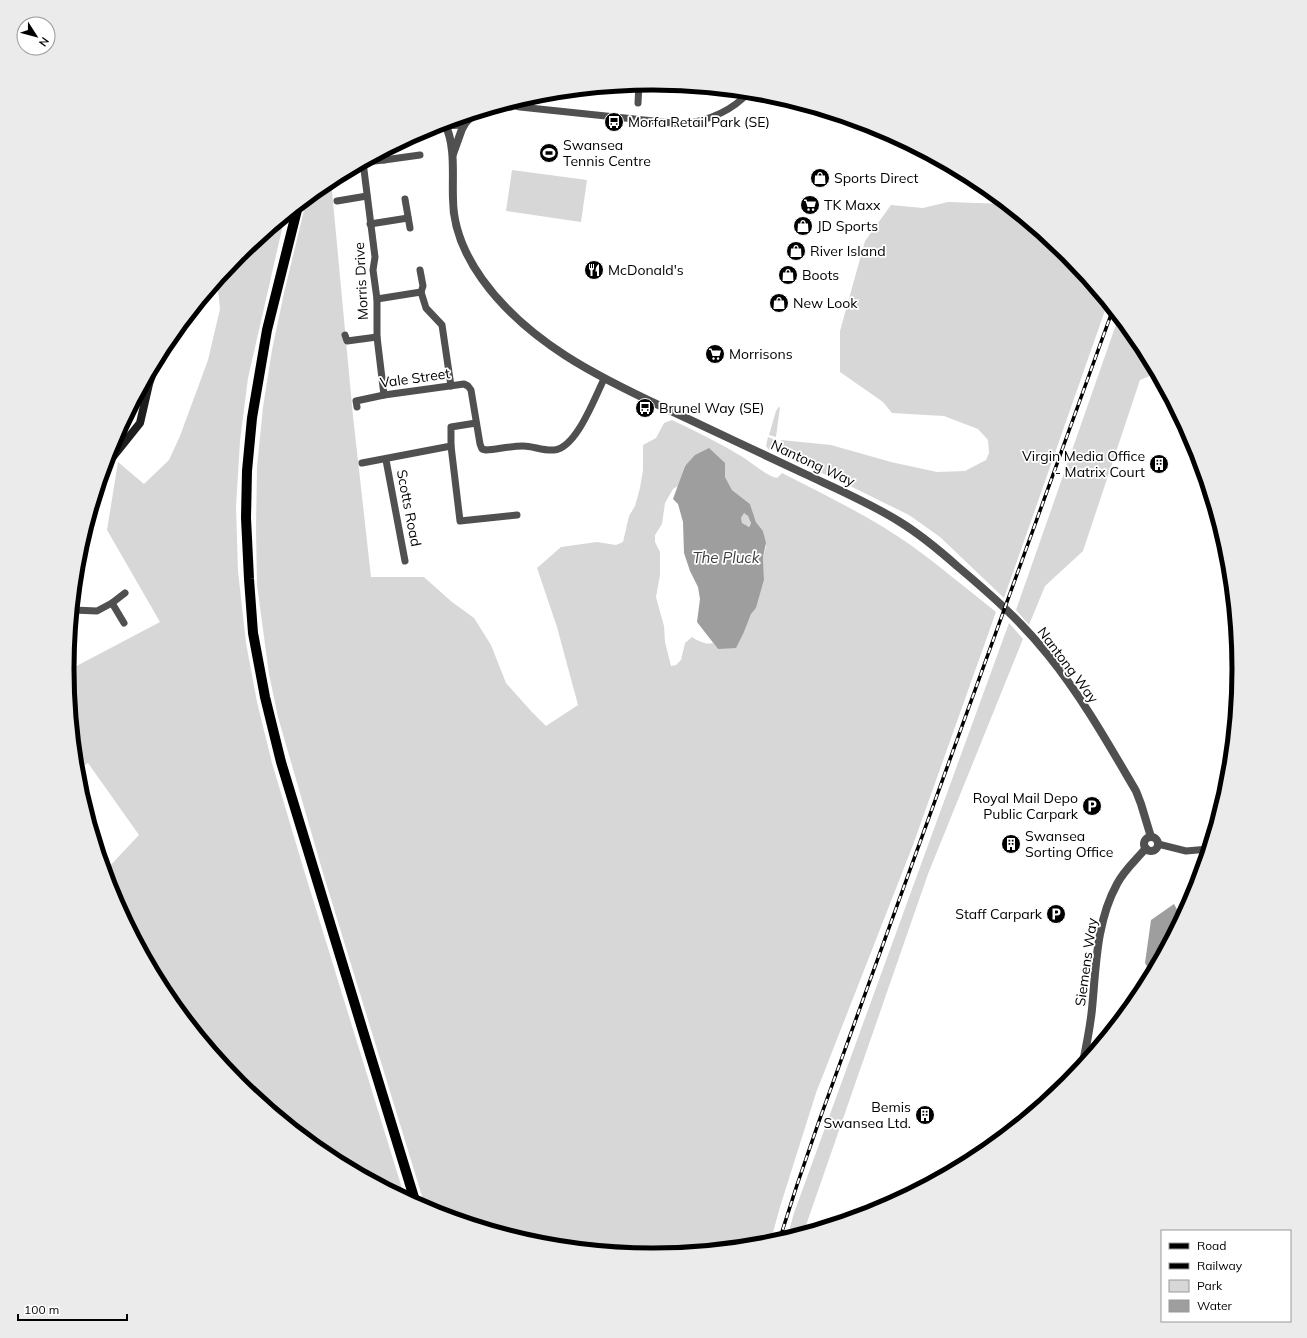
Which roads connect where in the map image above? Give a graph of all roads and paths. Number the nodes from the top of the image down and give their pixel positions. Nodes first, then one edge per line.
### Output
1 (639, 90) edge
2 (745, 97) edge
3 (638, 103) dead end
4 (516, 106) edge
5 (512, 107) edge
6 (520, 107) junction
7 (468, 120) edge
8 (466, 122) junction
9 (454, 125) edge
10 (447, 128) edge
11 (420, 155) dead end
12 (453, 155) junction
13 (385, 156) edge
14 (384, 160) junction
15 (375, 161) edge
16 (364, 167) edge
17 (367, 196) junction
18 (405, 199) dead end
19 (337, 201) dead end
20 (296, 213) edge
21 (408, 218) junction
22 (370, 224) junction
23 (410, 228) dead end
24 (420, 270) dead end
25 (421, 292) junction
26 (378, 299) junction
27 (345, 335) dead end
28 (377, 337) junction
29 (604, 379) junction
30 (149, 385) edge
31 (451, 386) junction
32 (384, 395) junction
33 (357, 407) dead end
34 (476, 423) junction
35 (451, 446) junction
36 (116, 453) edge
37 (386, 460) junction
38 (362, 464) dead end
39 (517, 515) dead end
40 (405, 562) dead end
41 (125, 593) dead end
42 (112, 603) junction
43 (77, 610) edge
44 (124, 623) dead end
45 (1151, 837) junction
46 (1158, 844) junction
47 (1146, 848) junction
48 (1204, 849) edge
49 (1084, 1056) edge
50 (414, 1196) edge

1 - 3 street
2 - 6 street
4 - 6 street
5 - 6 street
7 - 8 street, Nantong Way
8 - 9 street
8 - 12 street, Nantong Way
10 - 12 street, Nantong Way
11 - 14 street, Morris Drive
12 - 29 street, Nantong Way
13 - 14 street
14 - 15 street, Morris Drive
16 - 17 street, Morris Drive
17 - 19 street
17 - 22 street, Morris Drive
18 - 21 street
20 - 50 main road
21 - 22 street, Morris Drive
21 - 23 street
22 - 26 street, Morris Drive
24 - 25 street
25 - 26 street
25 - 31 street
26 - 28 street, Morris Drive
27 - 28 street, Morris Drive
28 - 32 street, Morris Drive
29 - 34 street, Vale Street
29 - 45 street, Nantong Way
30 - 36 main road
31 - 32 street, Vale Street
31 - 34 street, Vale Street
32 - 33 street, Vale Street
34 - 35 street
35 - 37 street, Scotts Road
35 - 39 street
37 - 38 street, Scotts Road
37 - 40 street, Scotts Road
41 - 42 street
42 - 43 street
42 - 44 street
45 - 46 street, Nantong Way
45 - 47 street
46 - 47 street
46 - 48 street
47 - 49 street, Siemens Way

